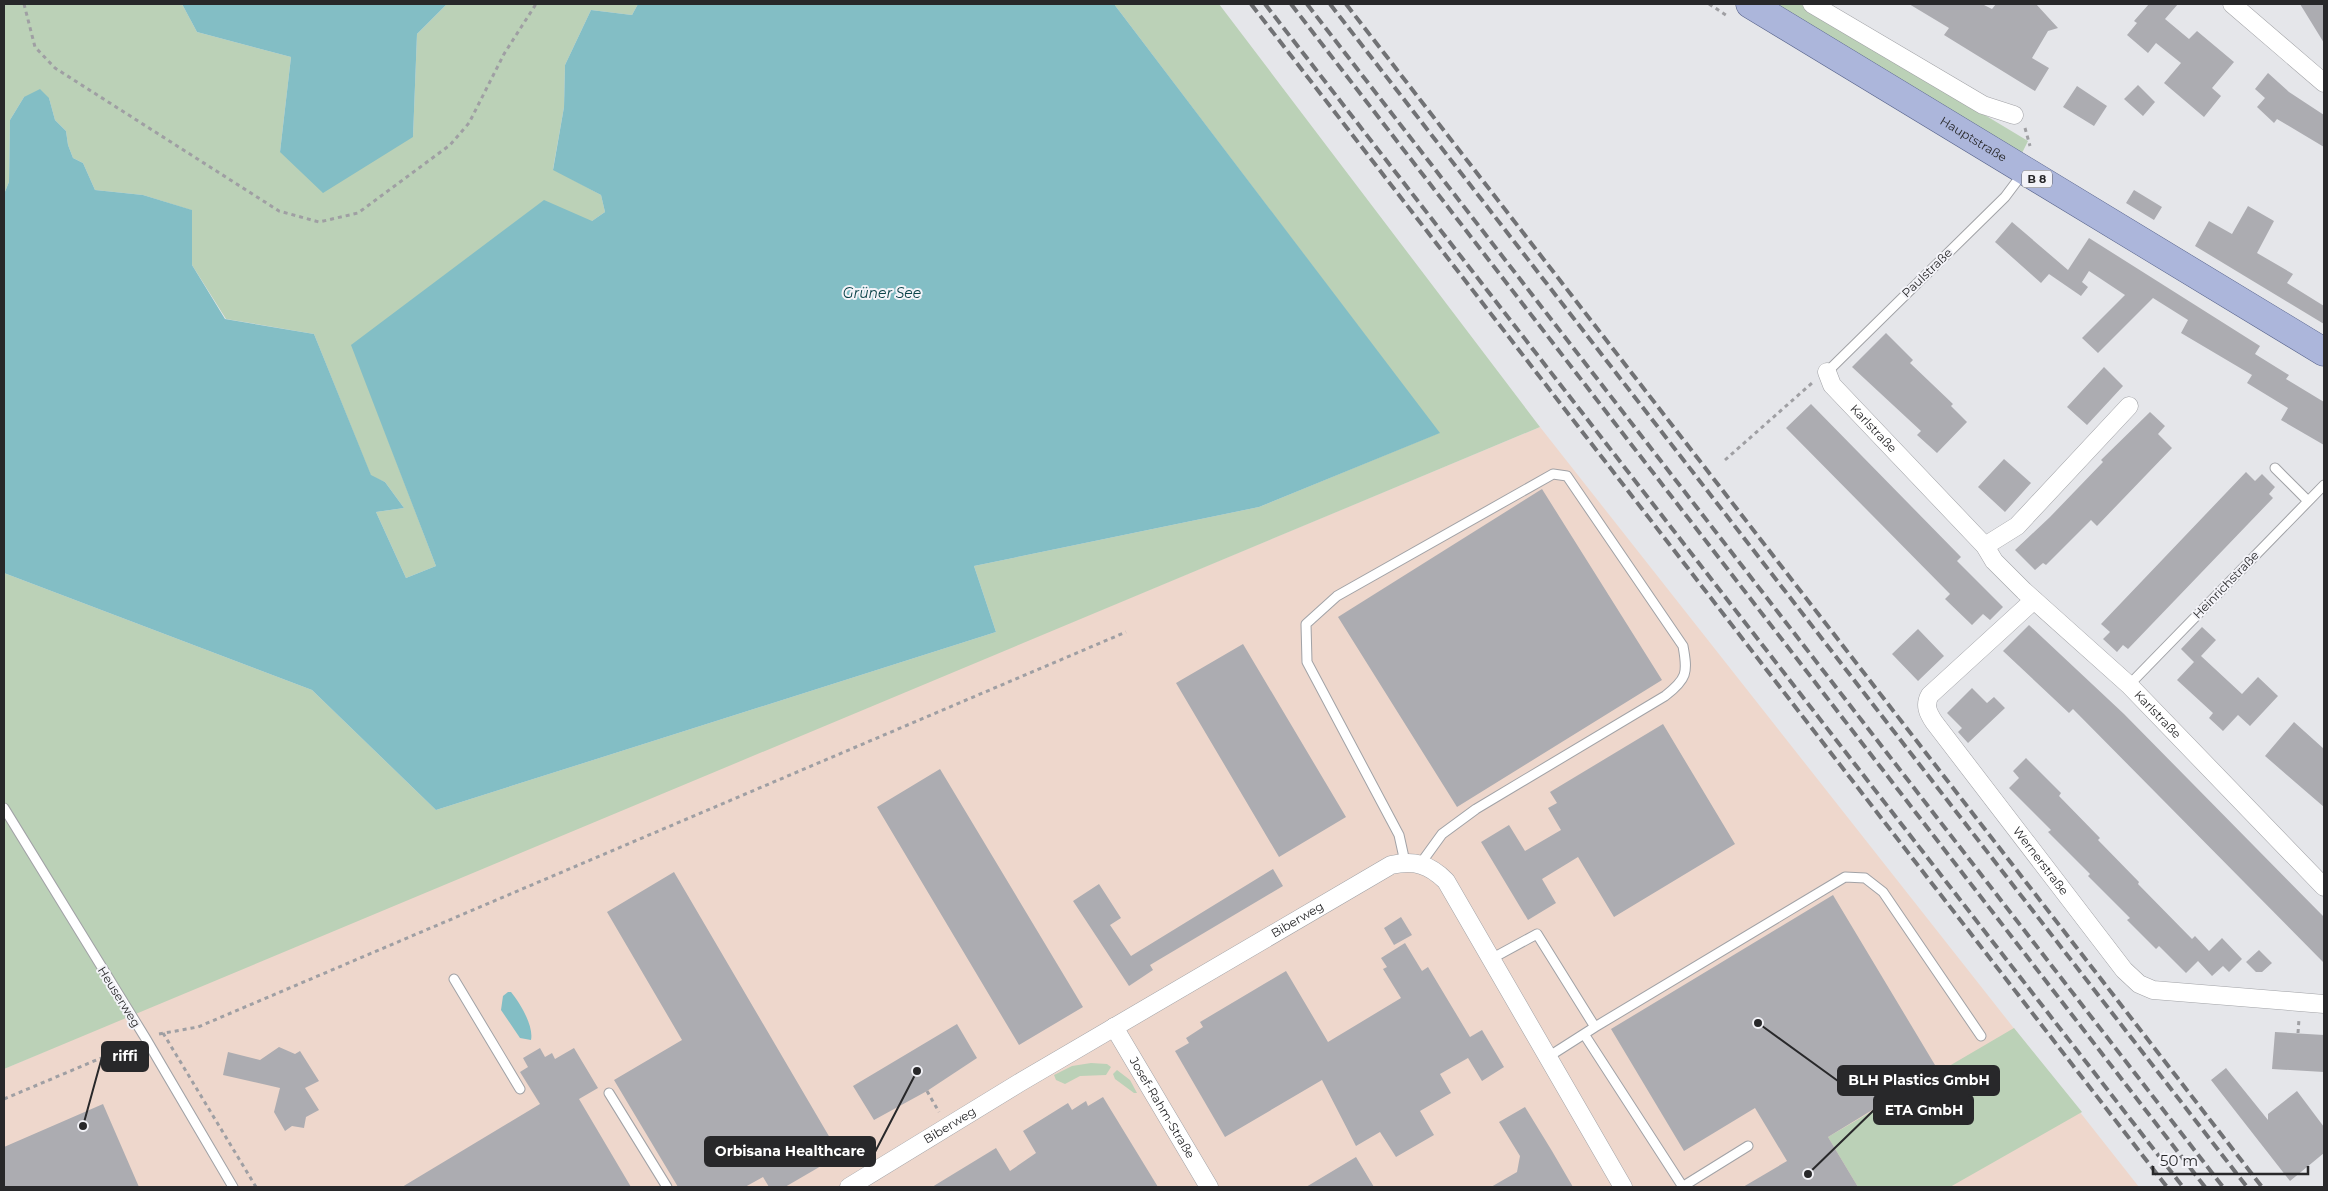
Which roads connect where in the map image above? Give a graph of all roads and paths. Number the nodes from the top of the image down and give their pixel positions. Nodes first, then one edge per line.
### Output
1 (24, 4) edge
2 (536, 4) edge
3 (1751, 4) edge
4 (1812, 4) edge
5 (2232, 4) edge
6 (2324, 83) edge
7 (2014, 115) dead end
8 (2024, 171) junction
9 (2324, 352) edge
10 (1827, 372) junction
11 (2129, 406) dead end
12 (1725, 460) dead end
13 (2275, 468) dead end
14 (2324, 485) edge
15 (2308, 501) junction
16 (1985, 546) junction
17 (2034, 600) junction
18 (1126, 632) dead end
19 (2129, 685) junction
20 (4, 808) edge
21 (1413, 862) junction
22 (2324, 887) edge
23 (1491, 959) junction
24 (454, 979) dead end
25 (2324, 1004) edge
26 (1114, 1027) junction
27 (1595, 1027) junction
28 (163, 1033) junction
29 (1584, 1034) junction
30 (1982, 1036) dead end
31 (146, 1039) junction
32 (1548, 1057) junction
33 (520, 1089) dead end
34 (609, 1093) dead end
35 (4, 1099) edge
36 (1748, 1146) dead end
37 (233, 1187) edge
38 (256, 1187) edge
39 (667, 1187) edge
40 (849, 1187) edge
41 (1209, 1187) edge
42 (1623, 1187) edge
43 (1682, 1187) edge

1 - 2 path
3 - 8 main road, Hauptstraße / B 8
4 - 7 street
5 - 6 street
8 - 9 main road, Hauptstraße / B 8
8 - 10 lane, Paulstraße
10 - 12 path
10 - 16 street, Karlstraße
11 - 16 street
13 - 15 lane
14 - 15 lane, Heinrichstraße
15 - 19 lane, Heinrichstraße
16 - 17 street, Karlstraße
17 - 19 street, Karlstraße
17 - 25 street, Wernerstraße
18 - 28 path
19 - 22 street, Karlstraße
20 - 31 lane, Heuserweg
21 - 21 lane
21 - 23 street
21 - 26 street, Biberweg
23 - 27 lane
23 - 32 street
24 - 33 lane
26 - 40 street, Biberweg
26 - 41 street, Josef-Rahm-Straße
27 - 29 lane
27 - 30 lane
28 - 31 path
28 - 38 path
29 - 32 lane
29 - 43 lane
31 - 35 path
31 - 37 lane, Heuserweg
32 - 42 street
34 - 39 lane
36 - 43 lane

